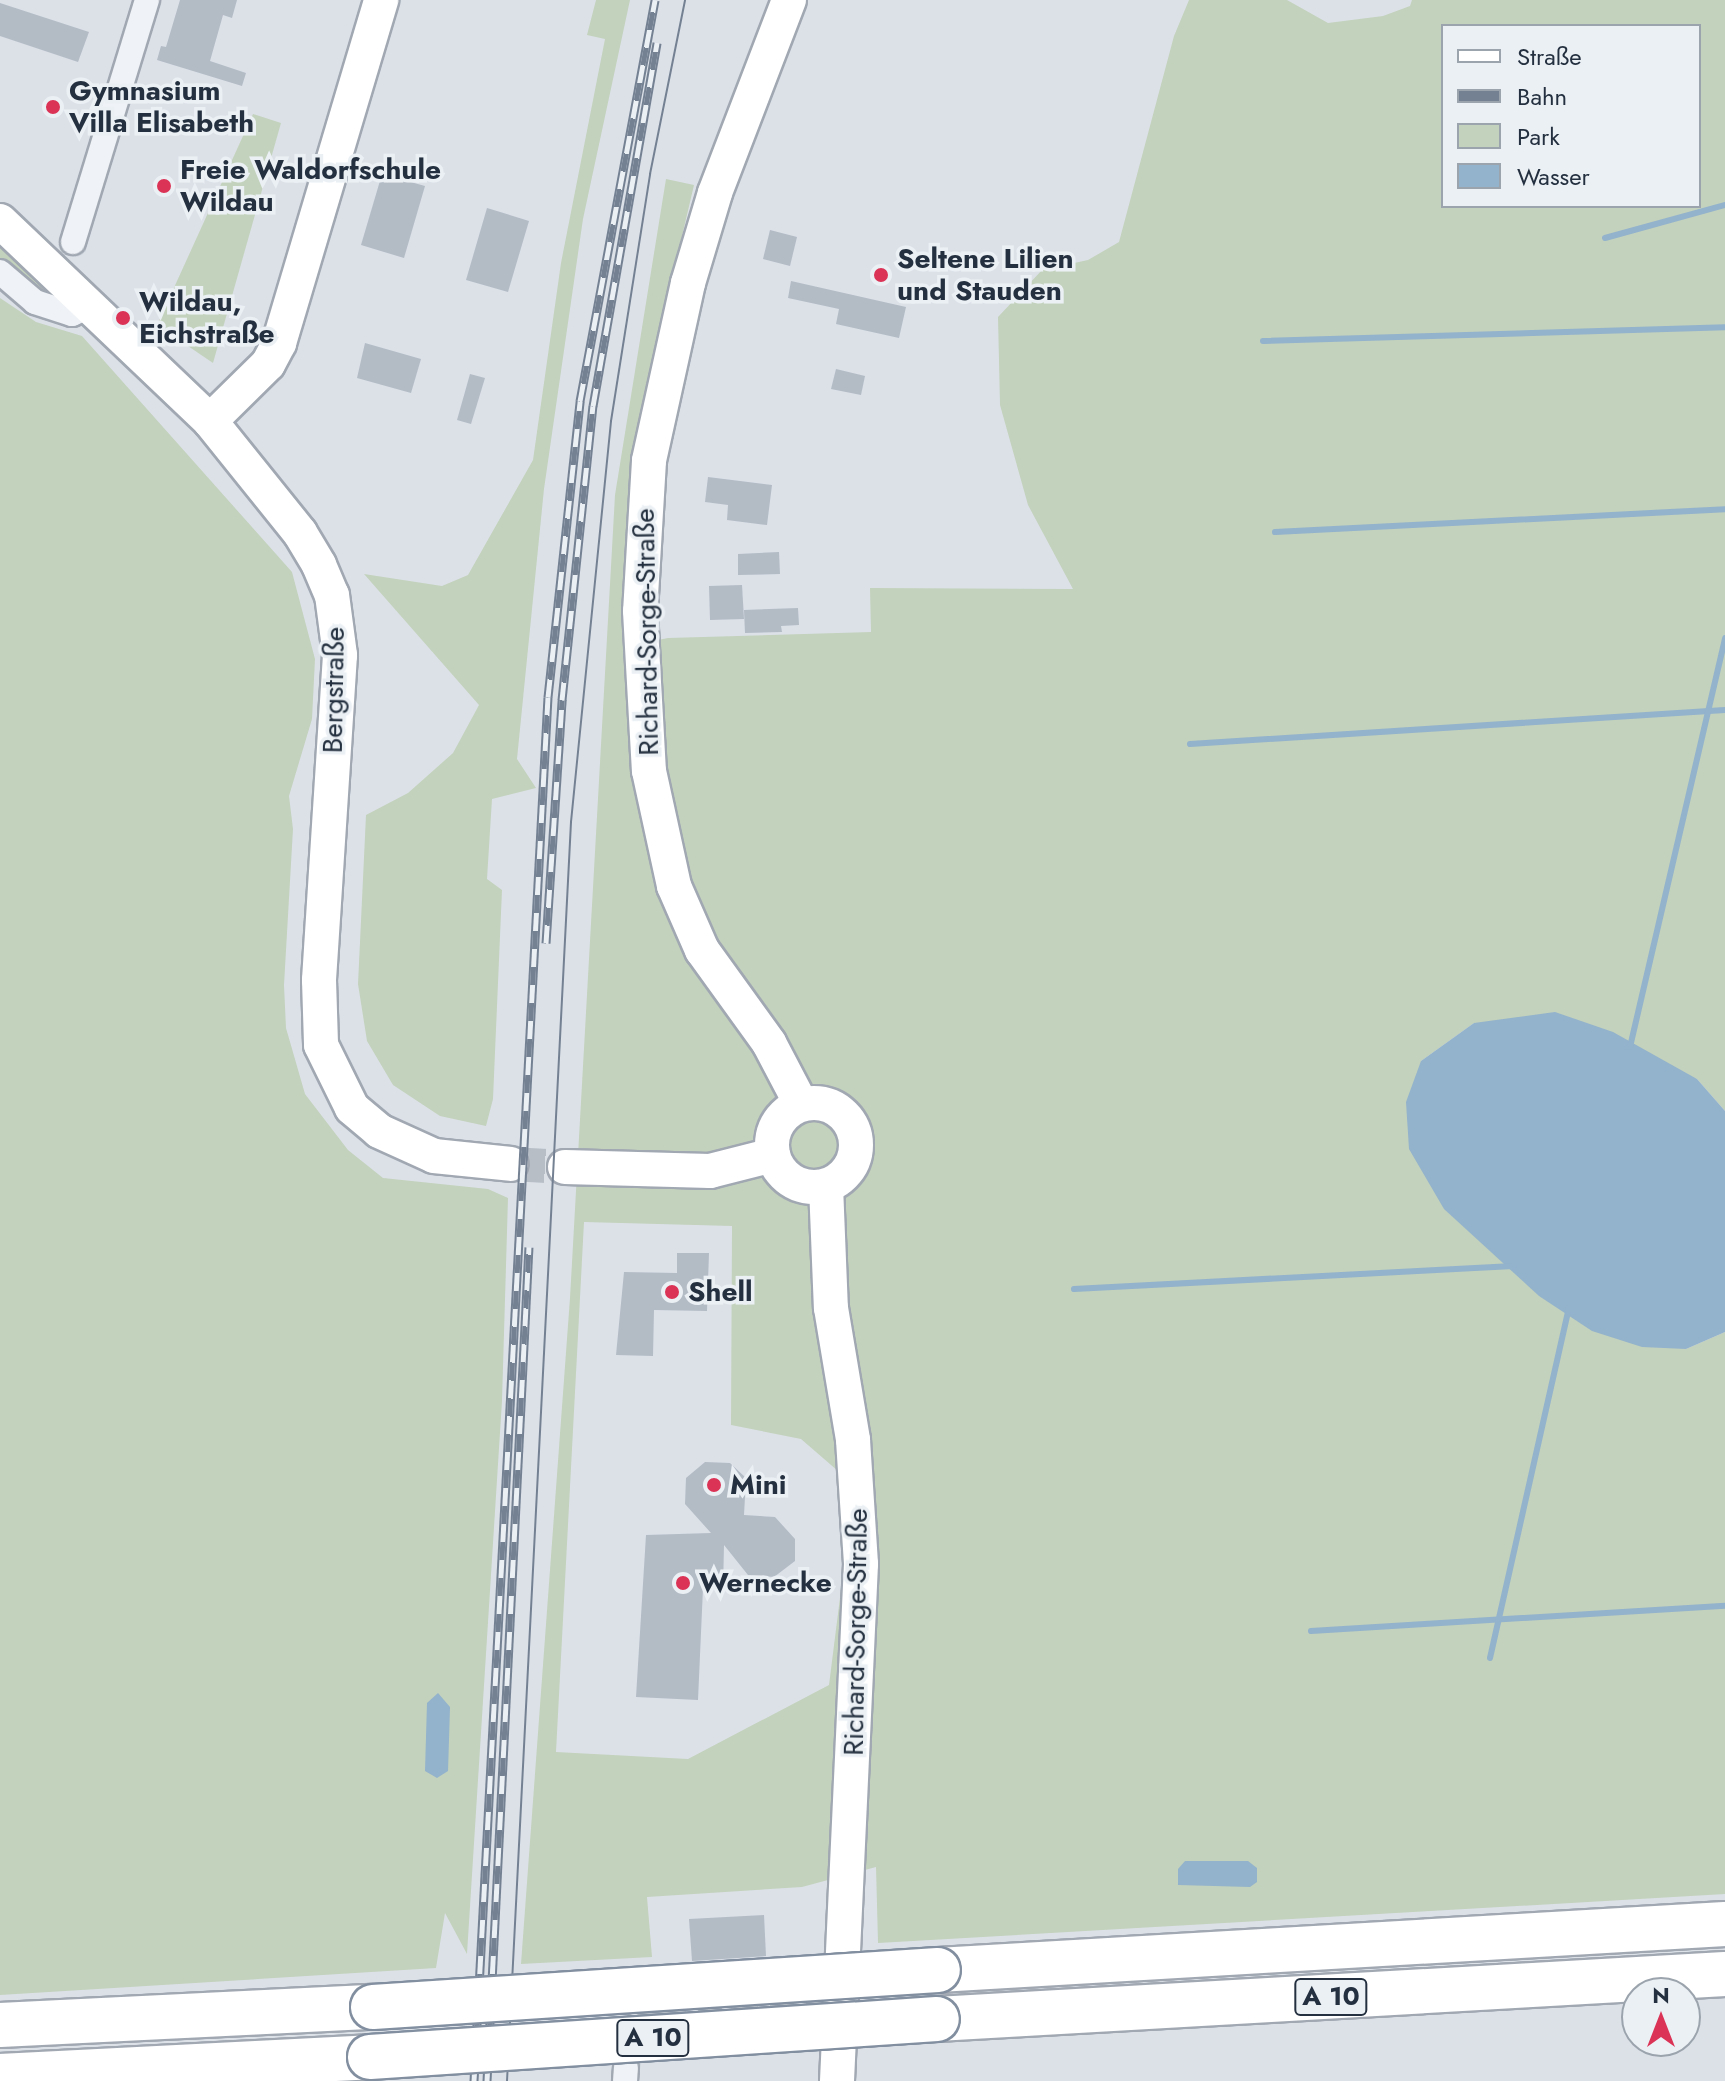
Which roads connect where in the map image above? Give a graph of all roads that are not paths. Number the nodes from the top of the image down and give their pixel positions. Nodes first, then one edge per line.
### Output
1 (147, 0) edge
2 (381, 0) edge
3 (789, 0) edge
4 (0, 221) edge
5 (73, 242) dead end
6 (0, 272) edge
7 (90, 306) junction
8 (210, 421) junction
9 (801, 1104) junction
10 (773, 1155) junction
11 (511, 1164) tunnel mouth
12 (565, 1167) tunnel mouth
13 (826, 1186) junction
14 (1725, 1924) edge
15 (1725, 1974) edge
16 (0, 2025) edge
17 (0, 2076) edge
18 (837, 2081) edge

1 - 5 street
2 - 8 main road
3 - 9 main road, Richard-Sorge-Straße
4 - 7 main road, Bergstraße
6 - 7 street
7 - 8 main road, Bergstraße
8 - 11 main road, Bergstraße
9 - 10 main road
9 - 13 main road
10 - 12 main road
10 - 13 main road
13 - 18 main road, Richard-Sorge-Straße
14 - 16 highway, A 10, bridge
15 - 17 highway, A 10, bridge

